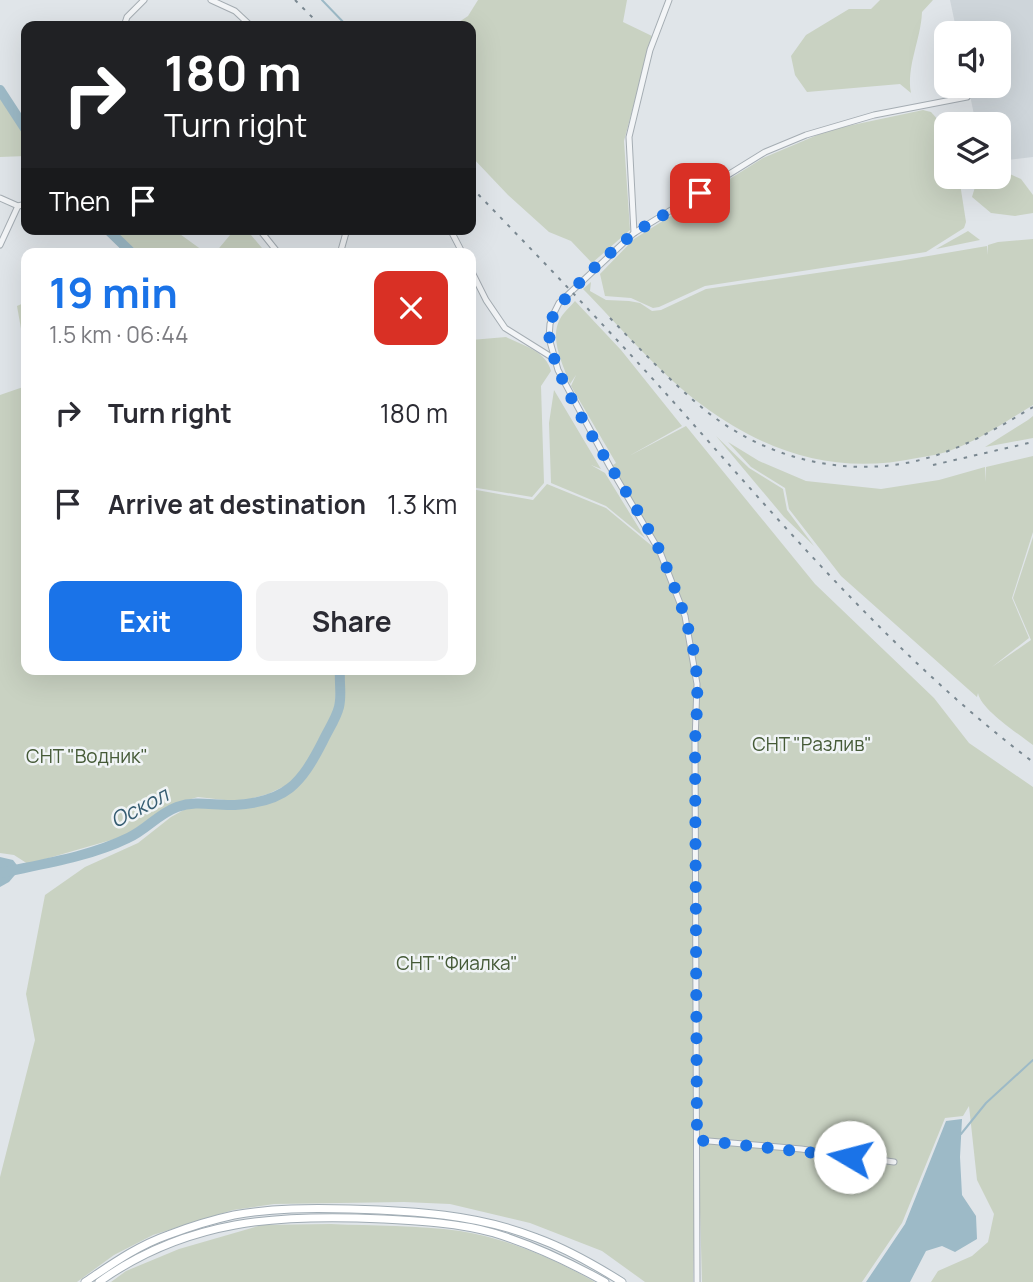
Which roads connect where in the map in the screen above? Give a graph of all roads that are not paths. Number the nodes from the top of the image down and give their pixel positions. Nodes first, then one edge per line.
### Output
1 (144, 0) edge
2 (211, 0) edge
3 (669, 0) edge
4 (126, 21) edge
5 (246, 21) edge
6 (962, 98) edge
7 (0, 198) edge
8 (21, 205) edge
9 (18, 206) junction
10 (634, 233) junction
11 (0, 245) edge
12 (476, 280) edge
13 (553, 358) junction
14 (697, 1140) junction
15 (894, 1162) dead end
16 (85, 1282) edge
17 (99, 1282) edge
18 (605, 1282) edge
19 (622, 1282) edge
20 (697, 1282) edge

1 - 4 street
2 - 5 street
3 - 10 street
6 - 10 street
7 - 9 street
8 - 9 street
9 - 11 street
10 - 13 street
12 - 13 street
13 - 14 street
14 - 15 street
14 - 20 street
16 - 19 main road
17 - 18 main road

